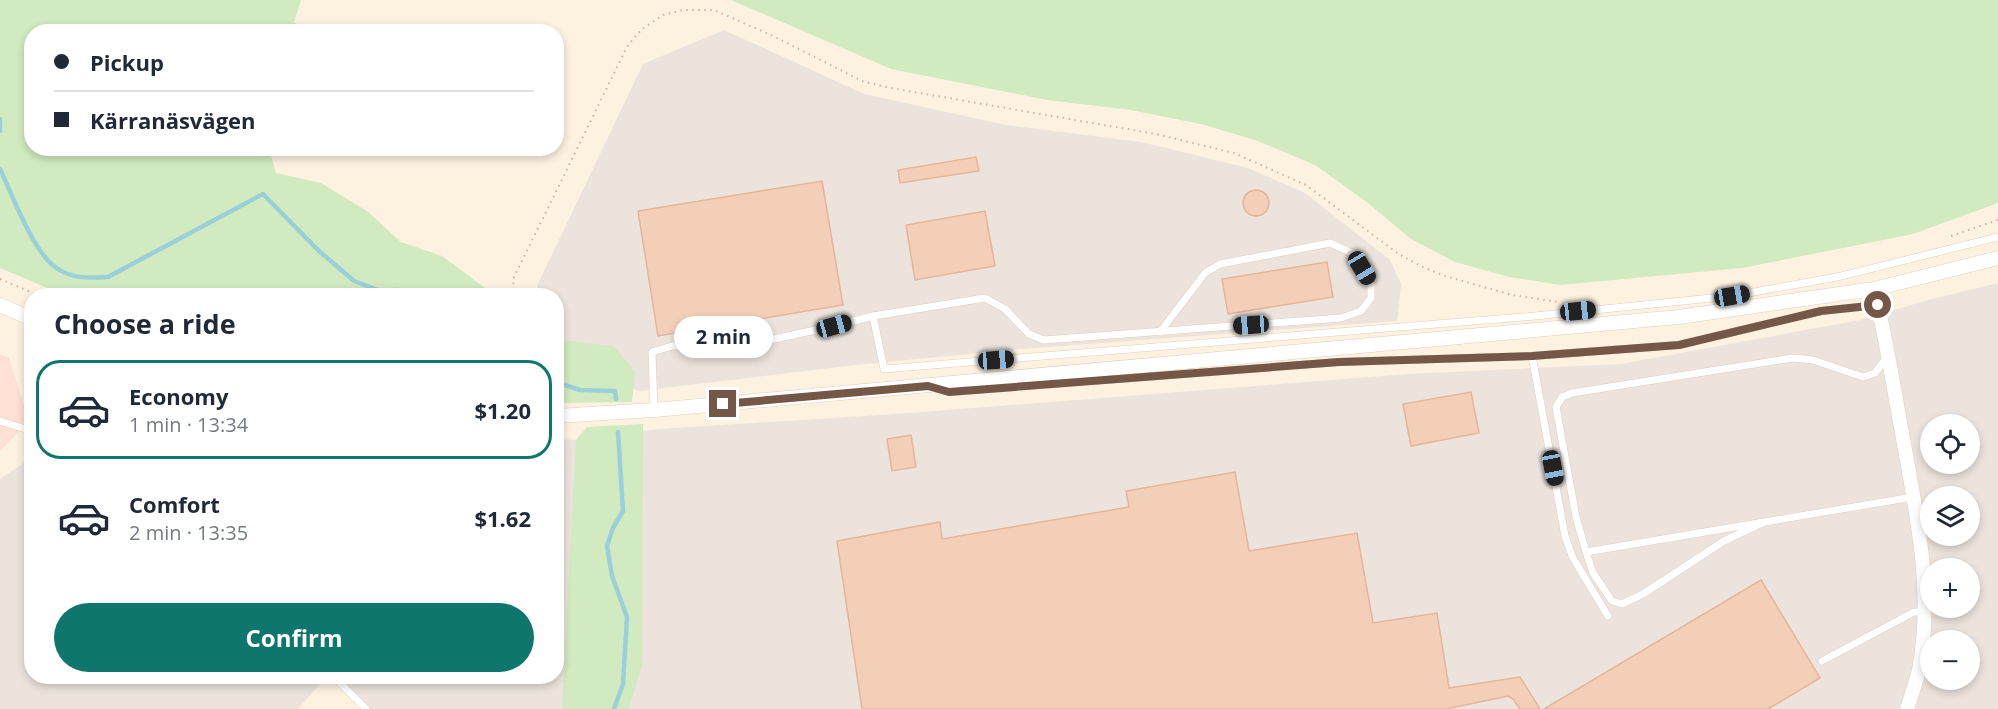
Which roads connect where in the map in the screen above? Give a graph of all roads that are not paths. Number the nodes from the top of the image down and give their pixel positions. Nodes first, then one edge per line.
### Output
1 (1998, 237) edge
2 (1998, 258) edge
3 (1874, 289) junction
4 (0, 305) edge
5 (1878, 305) junction
6 (24, 316) edge
7 (873, 316) junction
8 (1160, 332) junction
9 (1532, 356) junction
10 (1888, 356) junction
11 (928, 386) junction
12 (654, 411) junction
13 (564, 416) edge
14 (0, 421) edge
15 (24, 430) edge
16 (1913, 497) junction
17 (1762, 523) junction
18 (1586, 552) junction
19 (1922, 558) edge
20 (1920, 612) edge
21 (1608, 616) dead end
22 (1924, 618) edge
23 (1822, 661) dead end
24 (341, 684) edge
25 (366, 709) edge
26 (1907, 709) edge

1 - 7 lane
2 - 3 street
3 - 5 street
3 - 11 street
4 - 6 street
5 - 9 lane
5 - 10 street
7 - 8 lane
7 - 12 lane
8 - 8 lane
9 - 11 lane
9 - 21 lane
10 - 16 street
10 - 18 lane
11 - 12 street
12 - 13 street
14 - 15 lane
16 - 17 lane
16 - 19 street
17 - 18 lane
17 - 18 lane
20 - 23 lane
22 - 26 street
24 - 25 lane

